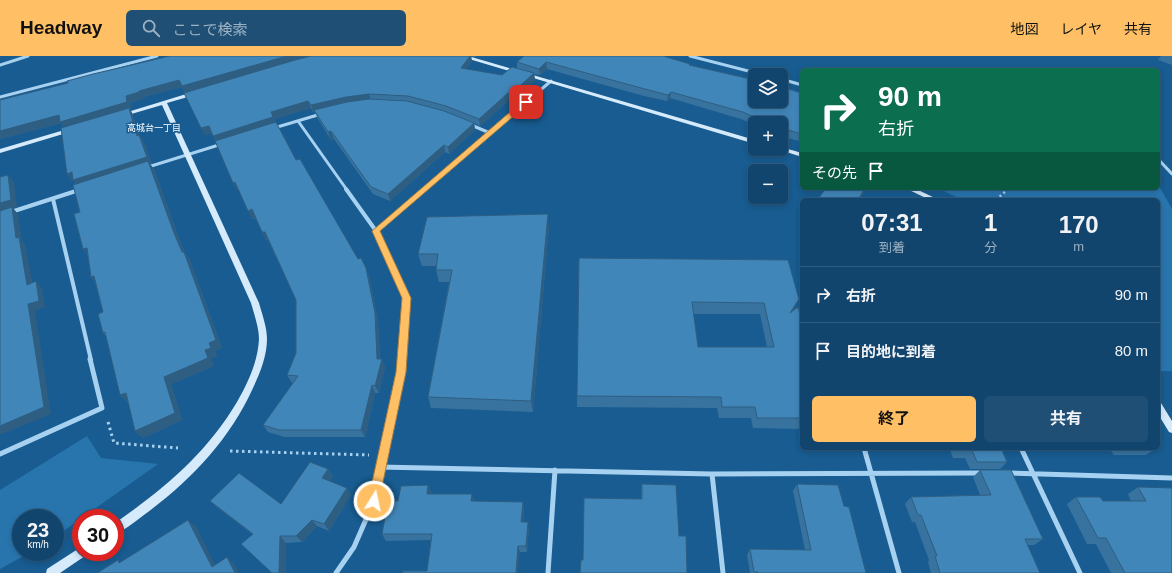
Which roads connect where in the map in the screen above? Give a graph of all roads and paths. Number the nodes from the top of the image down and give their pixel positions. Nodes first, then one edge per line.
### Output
1 (28, 56) edge
2 (157, 56) edge
3 (462, 56) edge
4 (690, 56) edge
5 (0, 65) edge
6 (748, 71) edge
7 (550, 81) junction
8 (788, 81) edge
9 (800, 84) edge
10 (206, 90) edge
11 (0, 97) edge
12 (164, 102) junction
13 (326, 112) edge
14 (112, 118) edge
15 (298, 121) junction
16 (469, 125) edge
17 (74, 129) edge
18 (268, 130) edge
19 (490, 133) junction
20 (748, 140) edge
21 (225, 143) edge
22 (0, 151) edge
23 (788, 152) edge
24 (188, 154) junction
25 (800, 155) edge
26 (1160, 161) edge
27 (143, 169) edge
28 (1172, 174) edge
29 (83, 189) edge
30 (913, 190) edge
31 (1008, 190) edge
32 (931, 198) edge
33 (998, 198) edge
34 (53, 199) junction
35 (8, 214) edge
36 (376, 231) junction
37 (1160, 409) edge
38 (106, 414) dead end
39 (1172, 429) edge
40 (178, 448) dead end
41 (209, 450) junction
42 (865, 450) edge
43 (1022, 450) edge
44 (0, 454) edge
45 (382, 456) junction
46 (379, 468) junction
47 (554, 470) junction
48 (871, 472) junction
49 (987, 473) edge
50 (1003, 473) edge
51 (1034, 473) junction
52 (712, 474) junction
53 (1172, 478) edge
54 (124, 522) edge
55 (72, 559) edge
56 (51, 573) edge
57 (336, 573) edge
58 (548, 573) edge
59 (723, 573) edge
60 (899, 573) edge
61 (1080, 573) edge

1 - 5 street
2 - 11 street
3 - 7 street
4 - 6 street
7 - 19 street
7 - 20 street
8 - 9 street
10 - 12 street
12 - 14 street
12 - 24 street
13 - 15 street
15 - 18 street
15 - 36 street
16 - 19 street
17 - 22 street
19 - 36 street
21 - 24 street
23 - 25 street
24 - 27 street
24 - 41 street
26 - 28 street
29 - 34 street
30 - 32 street
31 - 33 path
34 - 35 street
34 - 44 street
36 - 45 street
37 - 39 street
38 - 40 path
41 - 45 path
41 - 54 street
42 - 48 street
43 - 51 street
45 - 46 street
46 - 47 street
46 - 57 street
47 - 52 street
47 - 58 street
48 - 49 street
48 - 52 street
48 - 60 street
50 - 51 street
51 - 53 street
51 - 61 street
52 - 59 street
55 - 56 street

